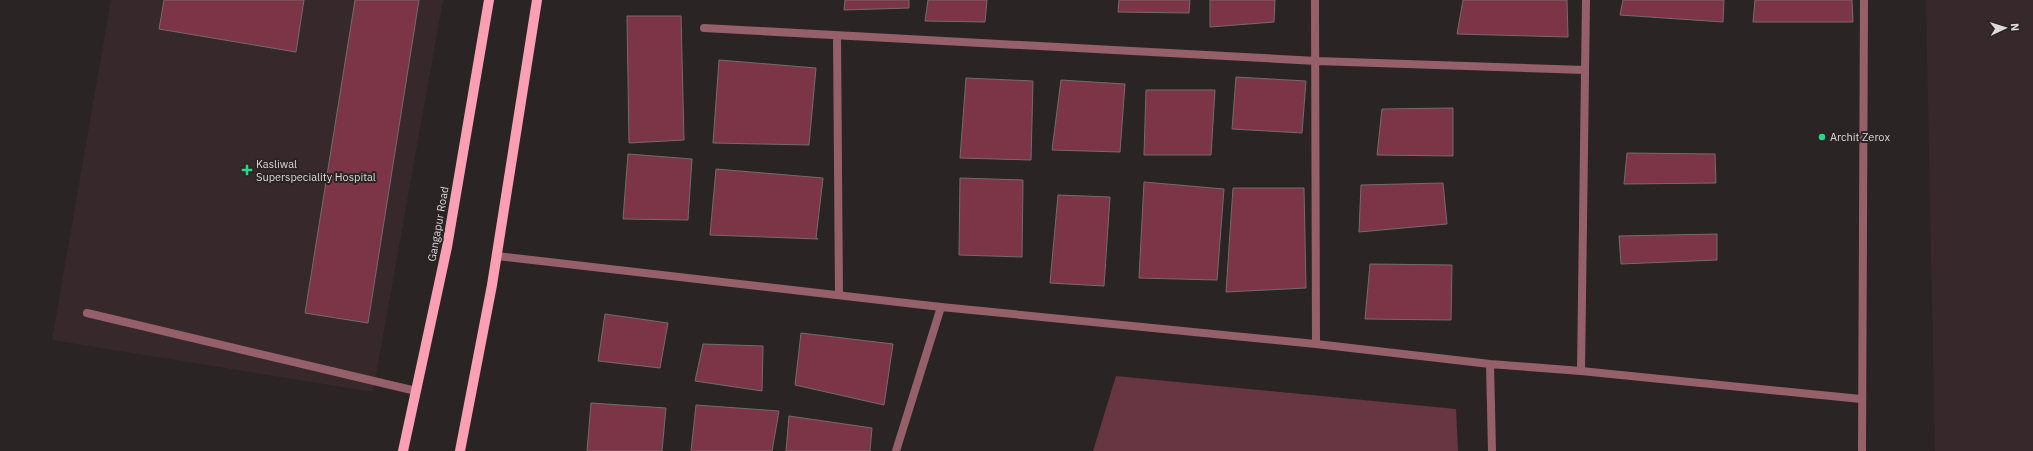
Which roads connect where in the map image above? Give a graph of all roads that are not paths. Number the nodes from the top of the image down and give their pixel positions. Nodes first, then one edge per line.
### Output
1 (489, 0) edge
2 (537, 0) edge
3 (1316, 0) edge
4 (1586, 0) edge
5 (1864, 0) edge
6 (704, 28) dead end
7 (837, 36) junction
8 (1317, 61) junction
9 (1585, 70) junction
10 (497, 256) junction
11 (839, 295) junction
12 (941, 307) junction
13 (88, 313) dead end
14 (1316, 344) junction
15 (1490, 364) junction
16 (1581, 371) junction
17 (416, 391) junction
18 (1861, 399) junction
19 (403, 451) edge
20 (460, 451) edge
21 (896, 451) edge
22 (1492, 451) edge
23 (1862, 451) edge

1 - 17 main road, Gangapur Road
2 - 10 main road
3 - 8 street
4 - 9 street
5 - 18 street
6 - 7 street
7 - 8 street
7 - 11 street
8 - 9 street
8 - 14 street
9 - 16 street
10 - 11 street
10 - 20 main road
11 - 12 street
12 - 14 street
12 - 21 street
13 - 17 street
14 - 15 street
15 - 16 street
15 - 22 street
16 - 18 street
17 - 19 main road, Gangapur Road
18 - 23 street

